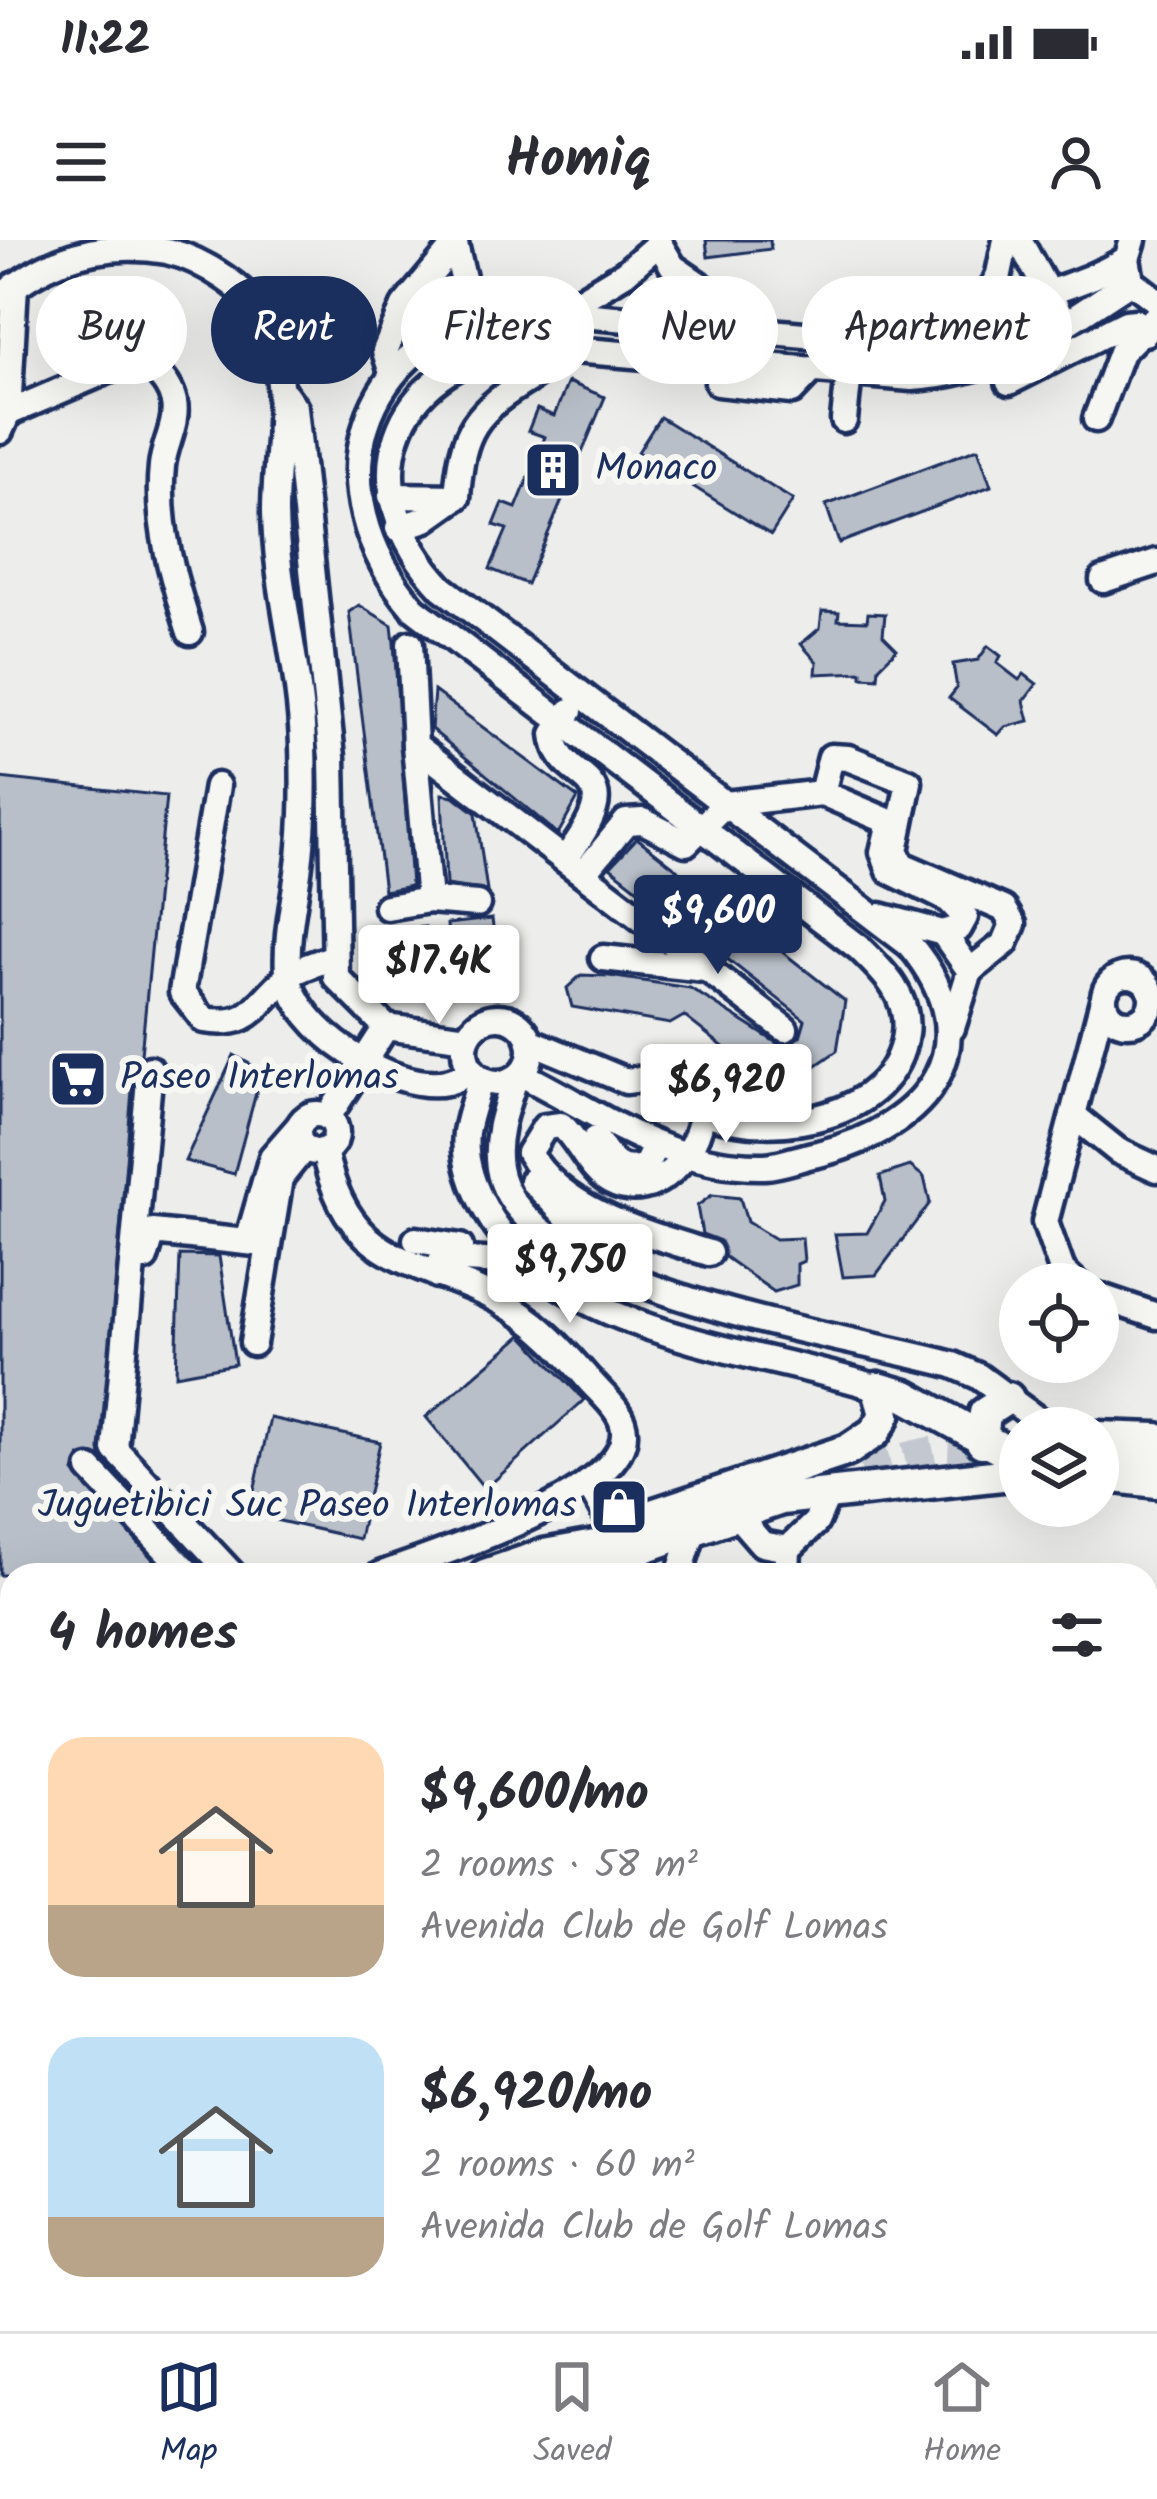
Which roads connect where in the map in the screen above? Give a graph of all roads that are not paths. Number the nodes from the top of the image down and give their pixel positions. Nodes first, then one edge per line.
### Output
1 (1006, 240) edge
2 (1019, 240) edge
3 (657, 242) edge
4 (454, 243) edge
5 (172, 246) edge
6 (1130, 260) edge
7 (462, 276) edge
8 (686, 276) edge
9 (998, 276) edge
10 (1040, 276) edge
11 (1072, 286) edge
12 (8, 291) edge
13 (594, 291) edge
14 (1157, 301) edge
15 (1072, 317) edge
16 (1154, 321) edge
17 (1072, 350) edge
18 (401, 365) edge
19 (802, 368) edge
20 (392, 374) junction
21 (802, 381) edge
22 (521, 384) edge
23 (734, 384) edge
24 (848, 384) edge
25 (284, 392) junction
26 (1096, 419) dead end
27 (844, 420) dead end
28 (4, 422) edge
29 (391, 496) junction
30 (457, 497) junction
31 (398, 528) junction
32 (1157, 562) edge
33 (1102, 580) dead end
34 (190, 632) dead end
35 (410, 644) dead end
36 (583, 695) junction
37 (561, 722) junction
38 (415, 745) junction
39 (217, 787) dead end
40 (821, 793) junction
41 (725, 804) junction
42 (896, 822) junction
43 (704, 830) junction
44 (574, 866) junction
45 (429, 900) junction
46 (477, 904) dead end
47 (387, 907) dead end
48 (872, 914) junction
49 (943, 933) junction
50 (332, 958) junction
51 (602, 958) dead end
52 (707, 969) junction
53 (970, 971) junction
54 (288, 975) junction
55 (1151, 983) edge
56 (1103, 1000) junction
57 (1125, 1023) junction
58 (386, 1027) junction
59 (785, 1029) dead end
60 (951, 1030) junction
61 (467, 1038) junction
62 (530, 1041) junction
63 (1088, 1052) junction
64 (361, 1063) junction
65 (150, 1069) dead end
66 (476, 1075) junction
67 (518, 1077) junction
68 (626, 1081) junction
69 (702, 1112) junction
70 (833, 1112) junction
71 (1073, 1115) junction
72 (609, 1118) junction
73 (332, 1121) junction
74 (310, 1141) junction
75 (654, 1148) junction
76 (842, 1148) junction
77 (686, 1155) junction
78 (1157, 1169) edge
79 (343, 1198) junction
80 (416, 1240) dead end
81 (257, 1243) junction
82 (678, 1243) junction
83 (445, 1249) junction
84 (709, 1253) dead end
85 (519, 1255) junction
86 (1060, 1263) edge
87 (437, 1275) junction
88 (1119, 1303) edge
89 (1157, 1316) edge
90 (253, 1343) dead end
91 (133, 1377) dead end
92 (878, 1388) junction
93 (1008, 1398) junction
94 (1020, 1407) edge
95 (1119, 1435) edge
96 (1157, 1436) edge
97 (982, 1442) junction
98 (999, 1450) edge
99 (1119, 1456) edge
100 (1157, 1459) edge
101 (90, 1469) dead end
102 (999, 1475) edge
103 (1119, 1477) edge
104 (1157, 1482) edge
105 (588, 1483) junction
106 (829, 1492) junction
107 (736, 1514) junction
108 (685, 1525) junction
109 (621, 1552) edge
110 (787, 1562) edge
111 (179, 1563) edge
112 (222, 1563) edge
113 (412, 1563) edge
114 (520, 1563) edge
115 (681, 1563) edge

1 - 9 street
2 - 10 street
3 - 8 street
3 - 13 street
4 - 7 street
4 - 20 street
5 - 12 street
5 - 25 street
6 - 11 street
6 - 14 street
6 - 15 street
12 - 28 street
16 - 17 street
16 - 26 street
18 - 20 street
19 - 29 street
20 - 37 street
21 - 23 street
22 - 30 street
24 - 27 street
25 - 50 street
25 - 54 street
28 - 34 street
29 - 30 street
29 - 31 street
30 - 31 street
31 - 36 street
32 - 33 street
35 - 38 street
36 - 37 street
36 - 41 street
37 - 43 street
37 - 44 street
38 - 44 street
38 - 45 street
39 - 54 street
40 - 41 street
40 - 42 street
40 - 42 street
41 - 43 street
41 - 48 street
42 - 49 street
42 - 53 street
43 - 44 street
43 - 70 street
44 - 52 street
45 - 46 street
45 - 47 street
48 - 49 street
48 - 60 street
49 - 53 street
50 - 54 street
50 - 58 street
51 - 52 street
52 - 59 street
53 - 60 street
54 - 64 street
55 - 56 street
55 - 57 street
56 - 57 street
56 - 63 street
57 - 63 street
58 - 61 street
58 - 64 street
60 - 76 street
61 - 62 street
61 - 66 street
62 - 67 street
62 - 68 street
63 - 71 street
64 - 66 street
64 - 73 street
65 - 112 street
66 - 67 street
66 - 85 street
67 - 72 street
67 - 93 street
68 - 69 street
68 - 72 street
69 - 70 street
69 - 77 street
70 - 76 street
71 - 78 street
71 - 86 street
72 - 75 street
73 - 74 street
73 - 74 street
73 - 79 street
74 - 79 street
74 - 81 street
75 - 77 street
75 - 82 street
76 - 77 street
77 - 82 street
79 - 87 street
80 - 83 street
81 - 90 street
81 - 91 street
82 - 84 street
83 - 85 street
83 - 87 street
85 - 92 street
87 - 105 street
88 - 89 street
92 - 97 main road
92 - 109 main road
93 - 94 street
93 - 97 main road
95 - 96 street
97 - 98 main road
99 - 100 main road
101 - 111 street
102 - 106 main road
103 - 104 main road
105 - 109 street
105 - 113 street
106 - 107 main road
106 - 110 street
107 - 108 main road
107 - 110 street
108 - 109 main road
108 - 115 street
109 - 114 main road

